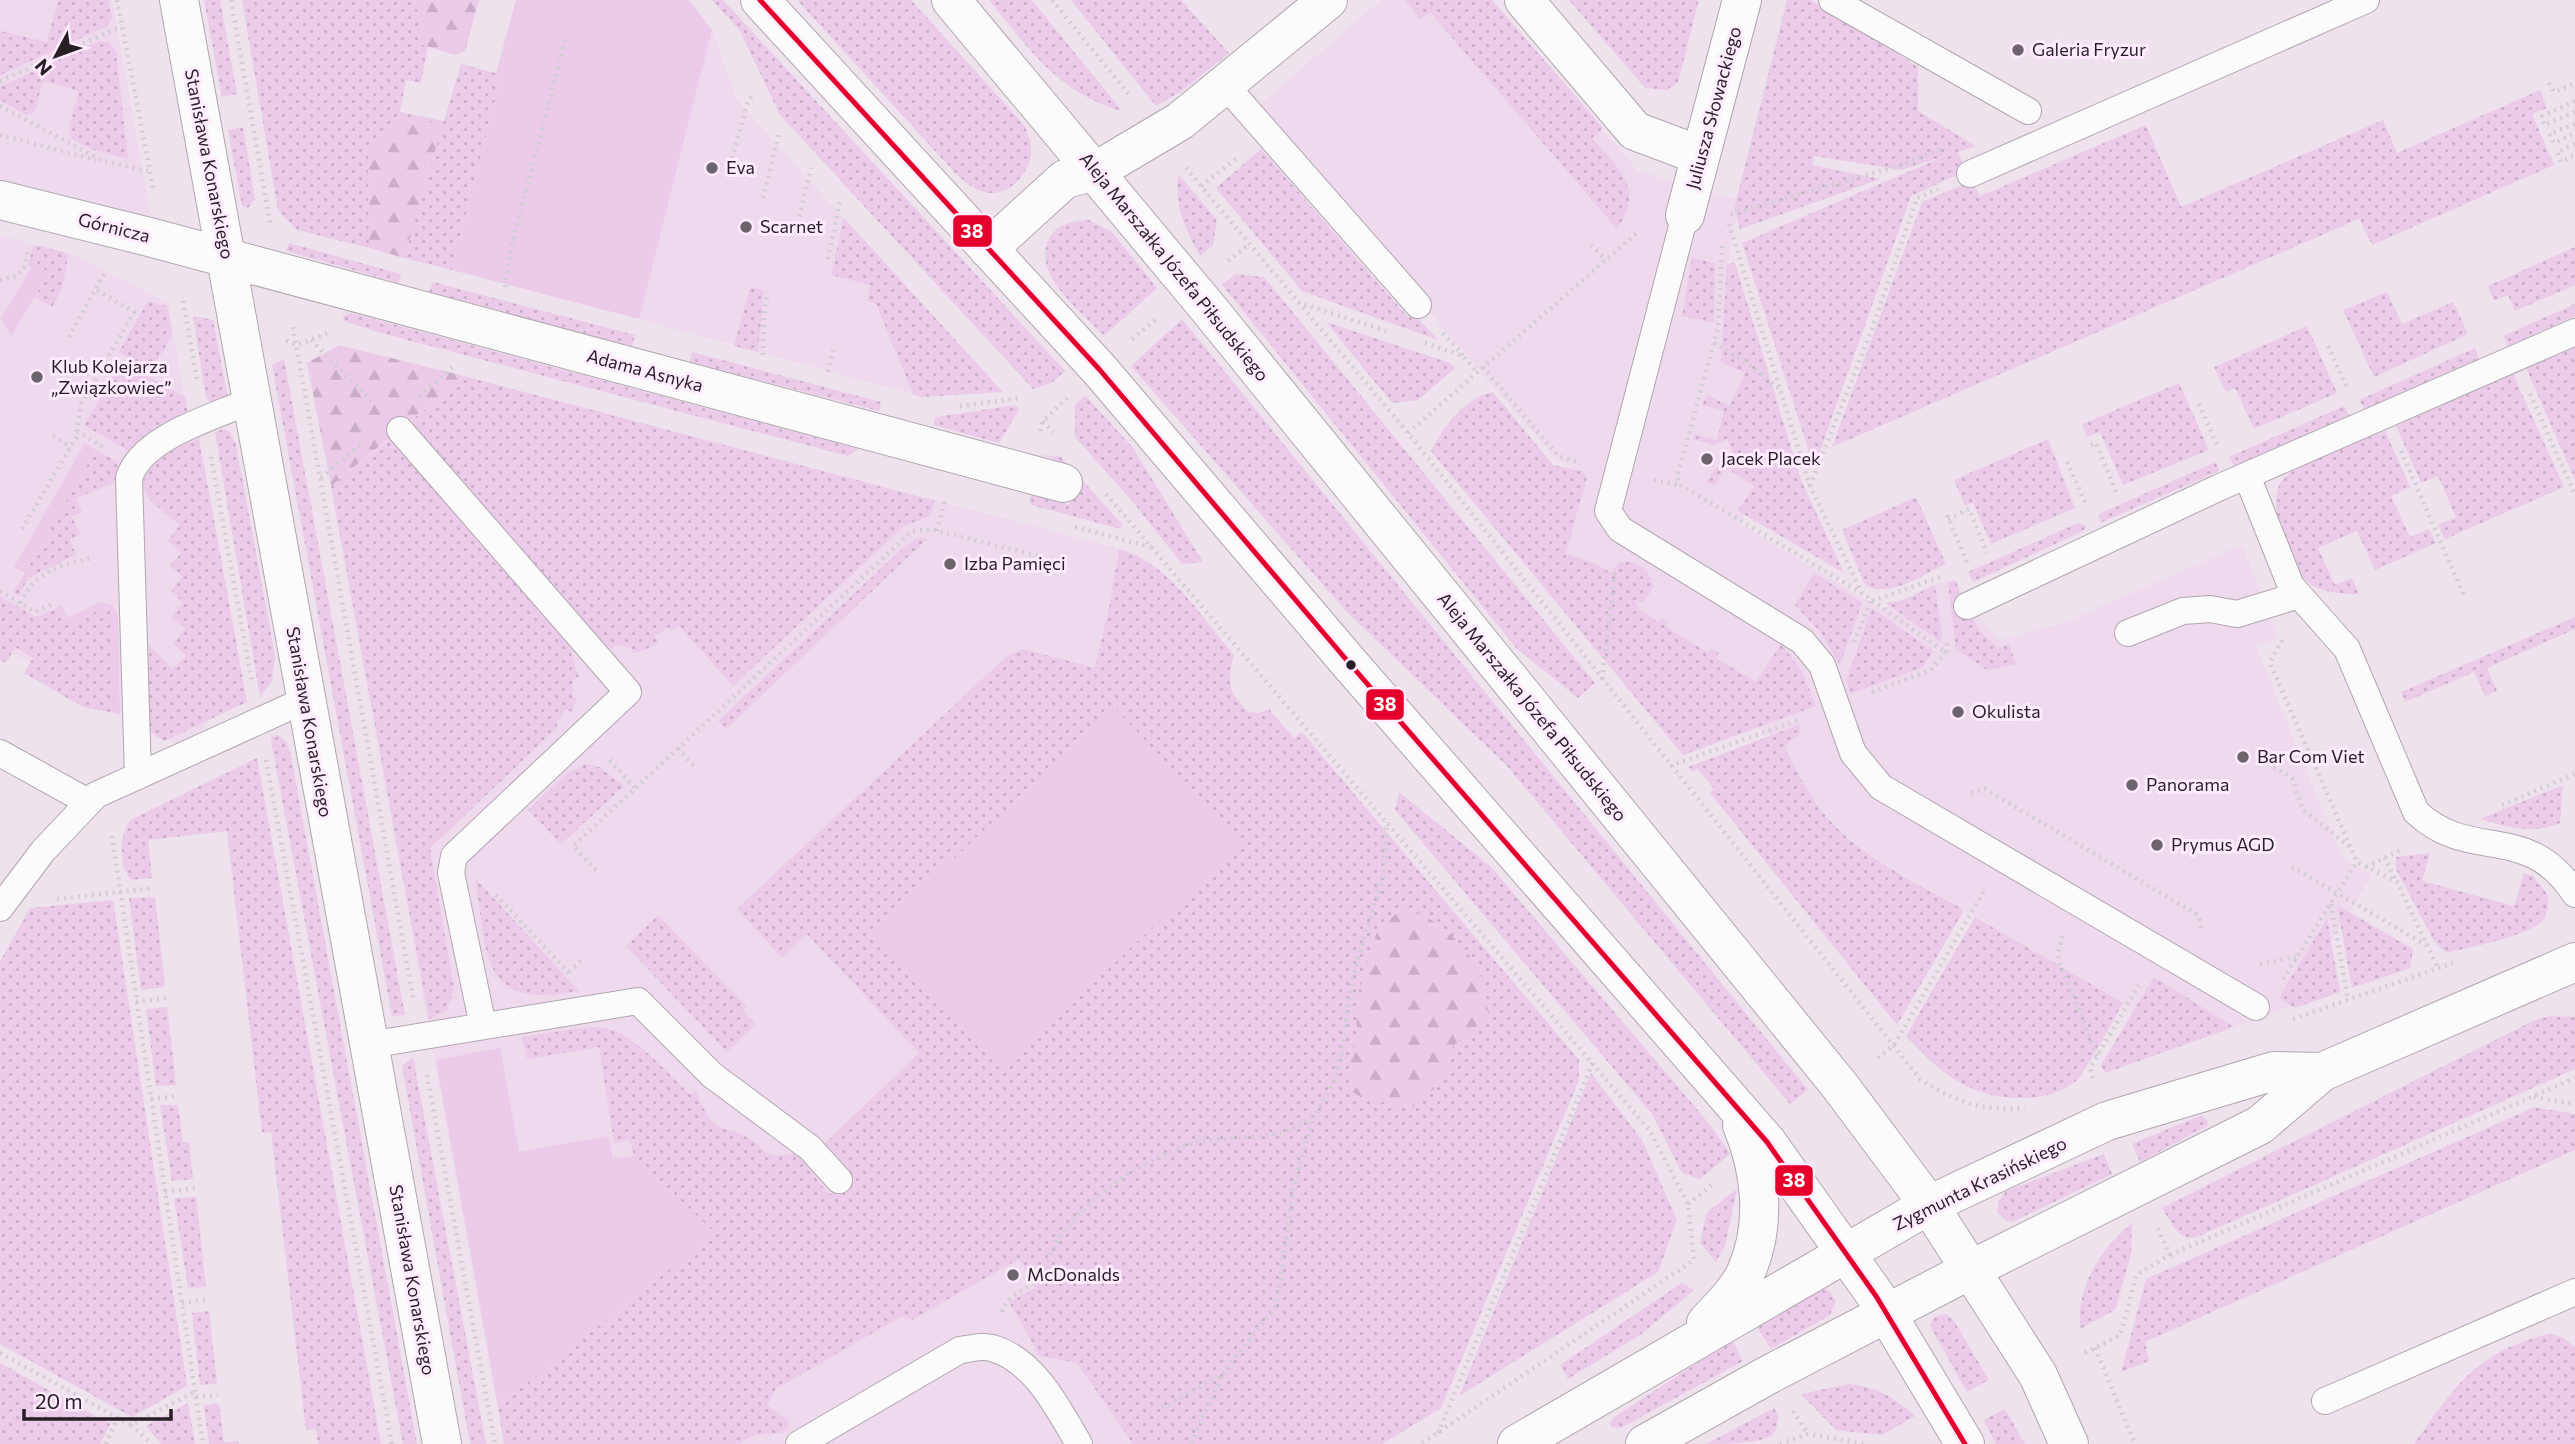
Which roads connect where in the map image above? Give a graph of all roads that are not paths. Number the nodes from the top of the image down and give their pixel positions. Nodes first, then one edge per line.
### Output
1 (179, 0) edge
2 (760, 0) edge
3 (951, 0) edge
4 (1328, 0) edge
5 (1524, 0) edge
6 (1742, 0) edge
7 (1832, 0) edge
8 (2366, 0) edge
9 (1226, 86) junction
10 (2028, 111) dead end
11 (1699, 155) junction
12 (1096, 171) junction
13 (1970, 174) road end
14 (0, 200) edge
15 (1685, 215) joint
16 (988, 248) junction
17 (227, 258) junction
18 (1418, 305) dead end
19 (2575, 332) edge
20 (252, 400) junction
21 (395, 425) road end
22 (2247, 476) junction
23 (1080, 484) road end
24 (2299, 595) junction
25 (1967, 606) dead end
26 (2128, 633) dead end
27 (305, 700) junction
28 (0, 753) edge
29 (138, 776) junction
30 (88, 802) junction
31 (10, 877) edge
32 (2575, 894) edge
33 (0, 908) edge
34 (2575, 962) edge
35 (2256, 1007) dead end
36 (483, 1026) junction
37 (369, 1045) junction
38 (2322, 1072) junction
39 (1728, 1096) junction
40 (839, 1180) dead end
41 (1929, 1205) junction
42 (1847, 1254) junction
43 (1970, 1270) junction
44 (2575, 1292) edge
45 (1888, 1314) junction
46 (1688, 1342) junction
47 (2325, 1401) dead end
48 (442, 1444) edge
49 (799, 1444) edge
50 (1080, 1444) edge
51 (1517, 1444) edge
52 (1645, 1444) edge
53 (1965, 1444) edge
54 (2069, 1444) edge

1 - 17 street, Stanisława Konarskiego
2 - 16 street
3 - 12 street, Aleja Marszałka Józefa Piłsudskiego
4 - 9 street
5 - 11 street
6 - 11 street, Juliusza Słowackiego
7 - 10 lane
8 - 13 lane
9 - 12 street
9 - 18 lane
11 - 15 street, Juliusza Słowackiego
12 - 16 street
12 - 41 street, Aleja Marszałka Józefa Piłsudskiego
14 - 17 street, Górnicza
15 - 35 lane
16 - 39 street
17 - 20 street, Stanisława Konarskiego
17 - 23 street, Adama Asnyka
19 - 22 lane
20 - 27 street, Stanisława Konarskiego
20 - 29 lane
21 - 36 lane
22 - 24 lane
22 - 25 lane
24 - 26 lane
24 - 32 lane
27 - 29 lane
27 - 37 street, Stanisława Konarskiego
28 - 30 lane
29 - 30 lane
30 - 31 lane
31 - 33 lane
34 - 38 street, Zygmunta Krasińskiego
36 - 37 lane
36 - 40 lane
37 - 48 street, Stanisława Konarskiego
38 - 41 street, Zygmunta Krasińskiego
38 - 43 street, Zygmunta Krasińskiego
39 - 42 street
39 - 46 street
41 - 42 street, Zygmunta Krasińskiego
41 - 43 street, Aleja Marszałka Józefa Piłsudskiego
42 - 45 street
42 - 46 street, Zygmunta Krasińskiego
43 - 45 street, Zygmunta Krasińskiego
43 - 54 street, Aleja Marszałka Józefa Piłsudskiego
44 - 47 lane
45 - 52 street, Zygmunta Krasińskiego
45 - 53 street
46 - 51 street, Zygmunta Krasińskiego
49 - 50 lane

